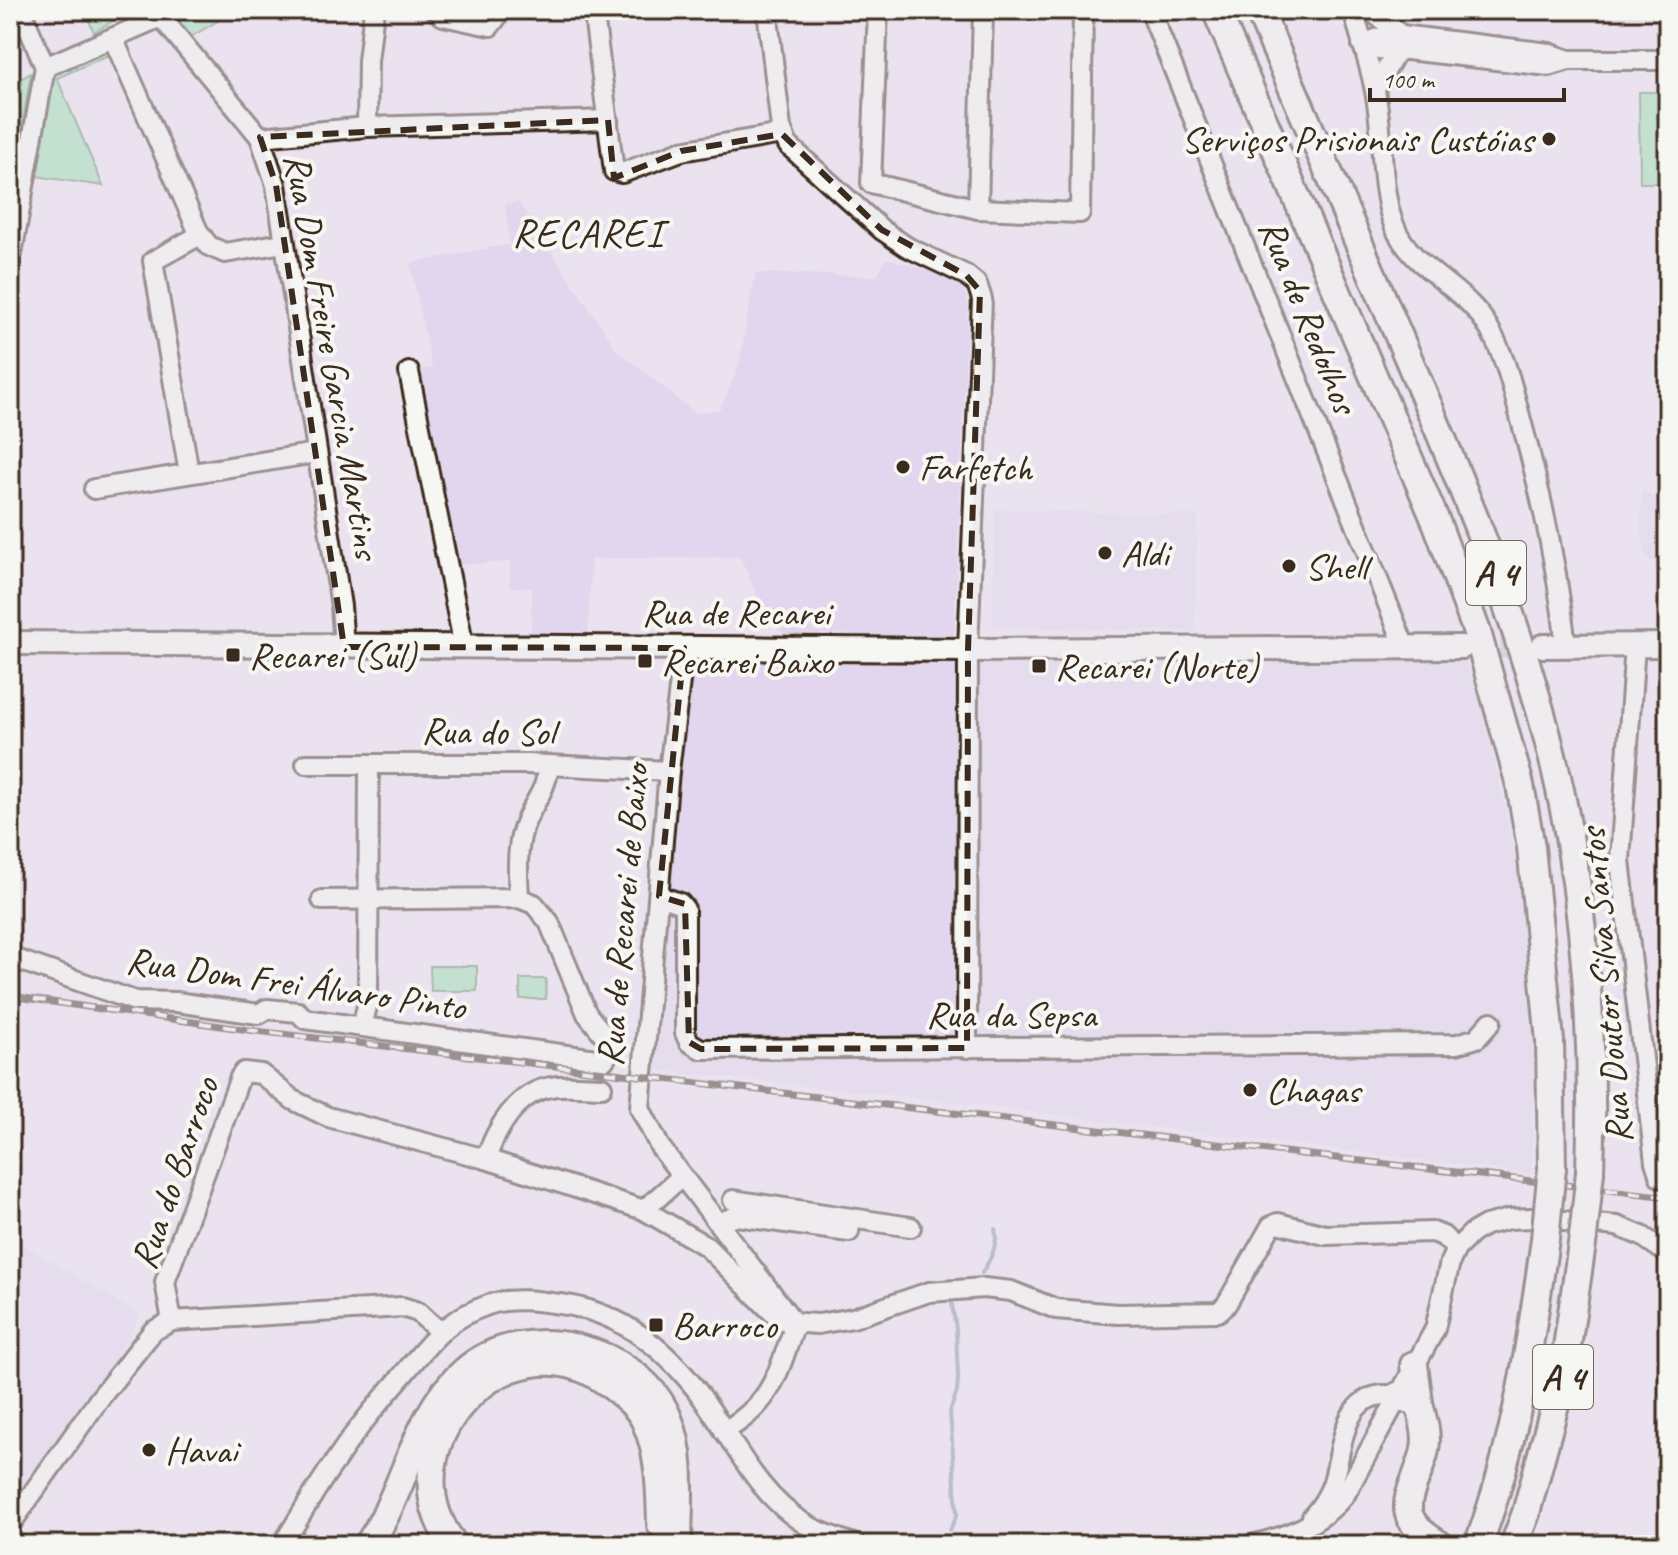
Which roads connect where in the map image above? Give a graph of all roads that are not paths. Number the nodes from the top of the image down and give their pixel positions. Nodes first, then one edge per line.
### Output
1 (21, 10) edge
2 (374, 10) edge
3 (435, 10) edge
4 (502, 10) edge
5 (767, 10) edge
6 (878, 10) edge
7 (983, 10) edge
8 (1083, 10) edge
9 (1150, 10) edge
10 (1216, 10) edge
11 (1259, 10) edge
12 (1353, 10) edge
13 (1370, 10) edge
14 (597, 12) edge
15 (169, 14) edge
16 (113, 38) junction
17 (1400, 42) junction
18 (1362, 44) junction
19 (1668, 60) edge
20 (45, 67) junction
21 (1375, 89) junction
22 (608, 120) junction
23 (367, 127) junction
24 (782, 134) junction
25 (260, 137) junction
26 (16, 198) edge
27 (978, 209) junction
28 (200, 235) junction
29 (283, 243) junction
30 (10, 265) edge
31 (409, 372) dead end
32 (316, 453) junction
33 (189, 473) junction
34 (94, 489) dead end
35 (10, 643) edge
36 (1635, 645) junction
37 (1668, 645) edge
38 (461, 646) junction
39 (1543, 646) tunnel mouth
40 (1566, 646) junction
41 (344, 647) junction
42 (1405, 647) junction
43 (1462, 647) tunnel mouth
44 (684, 648) junction
45 (968, 650) junction
46 (306, 764) dead end
47 (369, 764) junction
48 (549, 765) junction
49 (669, 771) junction
50 (659, 896) junction
51 (519, 898) junction
52 (368, 899) junction
53 (322, 900) dead end
54 (10, 957) edge
55 (1491, 1022) dead end
56 (362, 1027) junction
57 (967, 1048) junction
58 (602, 1087) dead end
59 (486, 1159) junction
60 (682, 1176) junction
61 (1664, 1178) edge
62 (733, 1200) dead end
63 (644, 1210) junction
64 (780, 1215) junction
65 (718, 1223) junction
66 (911, 1227) dead end
67 (1456, 1249) junction
68 (1668, 1254) edge
69 (172, 1321) junction
70 (795, 1324) junction
71 (439, 1331) junction
72 (1414, 1365) junction
73 (1397, 1399) junction
74 (724, 1431) junction
75 (10, 1525) edge
76 (1298, 1529) junction
77 (282, 1545) edge
78 (368, 1545) edge
79 (454, 1545) edge
80 (661, 1545) edge
81 (678, 1545) edge
82 (856, 1545) edge
83 (1251, 1545) edge
84 (1440, 1545) edge
85 (1478, 1545) edge
86 (1514, 1545) edge

1 - 20 street
2 - 23 street
3 - 4 street
5 - 24 street
6 - 27 street
7 - 27 street
8 - 27 street
9 - 42 street, Rua de Redolhos
10 - 85 highway, A 4, bridge
11 - 86 highway, A 4, bridge
12 - 18 street
13 - 17 street
14 - 22 street
15 - 16 street
15 - 25 street, Rua Dom Freire Garcia Martins
16 - 20 street
16 - 28 street
17 - 18 street
17 - 19 street
17 - 21 street
18 - 21 street
20 - 26 street
21 - 40 street
22 - 23 street
22 - 24 street
23 - 25 street
24 - 45 street
25 - 29 street, Rua Dom Freire Garcia Martins
26 - 30 street
28 - 29 street
28 - 33 street
29 - 32 street, Rua Dom Freire Garcia Martins
31 - 38 street
32 - 33 street
32 - 41 street, Rua Dom Freire Garcia Martins
33 - 34 street
35 - 41 main road, Rua de Recarei
36 - 37 main road
36 - 40 main road
36 - 61 street, Rua Doutor Silva Santos
38 - 41 main road, Rua de Recarei
38 - 44 main road, Rua de Recarei
39 - 40 main road
42 - 43 main road, Rua de Recarei
42 - 45 main road, Rua de Recarei
44 - 45 main road, Rua de Recarei
44 - 49 street, Rua de Recarei de Baixo
45 - 57 street
46 - 47 street, Rua do Sol
47 - 48 street, Rua do Sol
47 - 52 street
48 - 49 street, Rua do Sol
48 - 51 street
49 - 50 street, Rua de Recarei de Baixo
50 - 57 street, Rua da Sepsa
50 - 60 street, Rua de Recarei de Baixo
51 - 52 street
51 - 56 street, Rua Dom Frei Álvaro Pinto
52 - 53 street
52 - 56 street
54 - 56 street, Rua Dom Frei Álvaro Pinto
55 - 57 street, Rua da Sepsa
58 - 59 street, Rua de Recarei de Baixo
59 - 63 street
59 - 69 street, Rua do Barroco
60 - 63 street
60 - 65 street, Rua de Recarei de Baixo
62 - 64 street
63 - 70 street
64 - 65 street
64 - 66 street
65 - 70 street, Rua de Recarei de Baixo
67 - 68 street
67 - 70 street
67 - 72 street
69 - 71 street
69 - 75 street, Rua do Barroco
70 - 74 street
71 - 74 street
71 - 77 street
72 - 73 highway
72 - 73 street
73 - 76 street
73 - 76 street
73 - 84 highway
74 - 82 street
76 - 83 street
78 - 81 highway
79 - 80 highway

